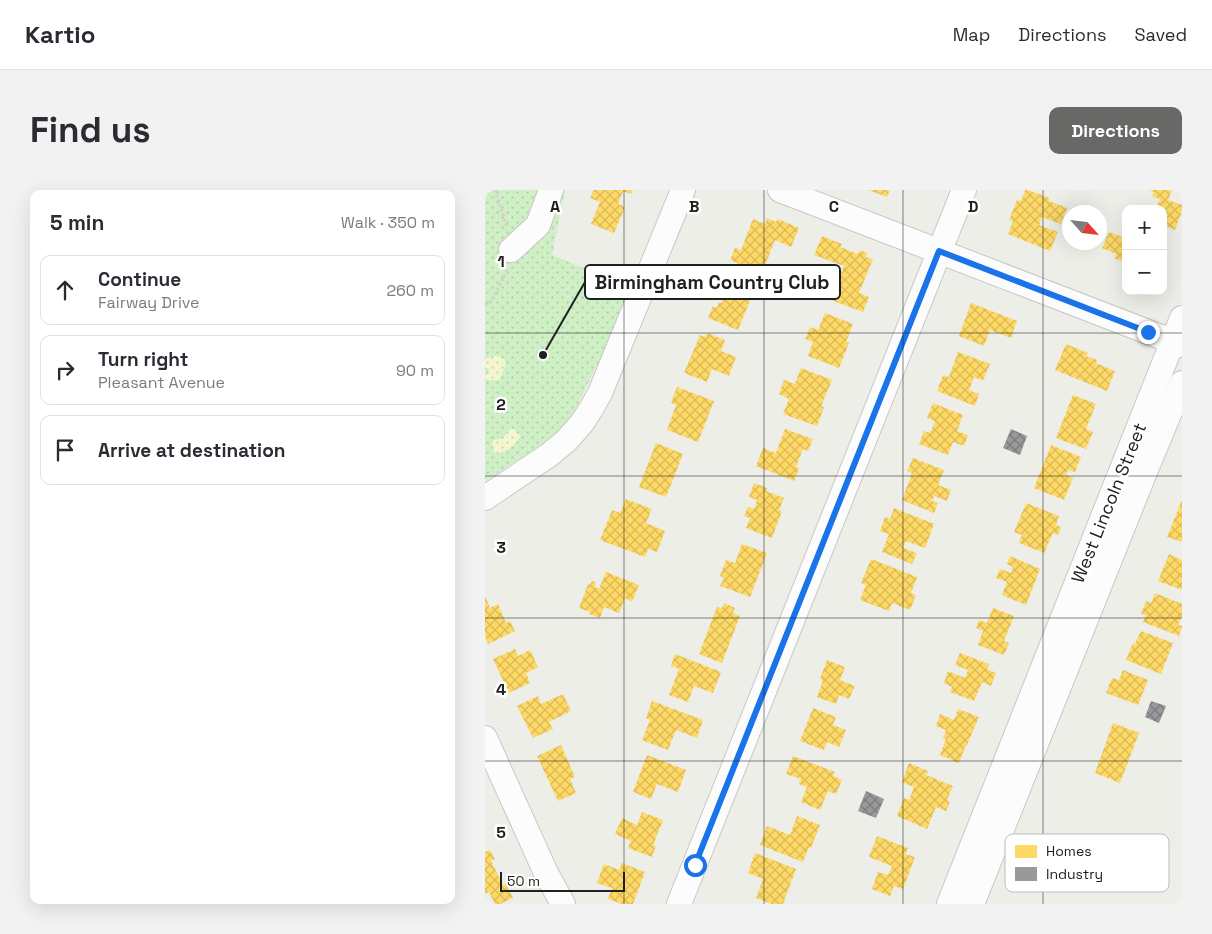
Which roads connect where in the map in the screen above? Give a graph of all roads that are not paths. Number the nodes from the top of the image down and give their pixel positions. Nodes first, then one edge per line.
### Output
1 (551, 190) edge
2 (683, 190) edge
3 (780, 190) edge
4 (963, 190) edge
5 (511, 250) dead end
6 (939, 251) junction
7 (1182, 318) edge
8 (1177, 344) edge
9 (1182, 383) edge
10 (485, 498) edge
11 (1046, 692) junction
12 (485, 738) edge
13 (563, 904) edge
14 (679, 904) edge
15 (949, 904) edge
16 (972, 904) edge

1 - 5 street
2 - 10 street
3 - 6 street
4 - 6 street
6 - 8 street
6 - 14 street
7 - 8 street, West Lincoln Street
8 - 11 street, West Lincoln Street
9 - 11 street, West Lincoln Street
11 - 15 street, West Lincoln Street
11 - 16 street, West Lincoln Street
12 - 13 street

